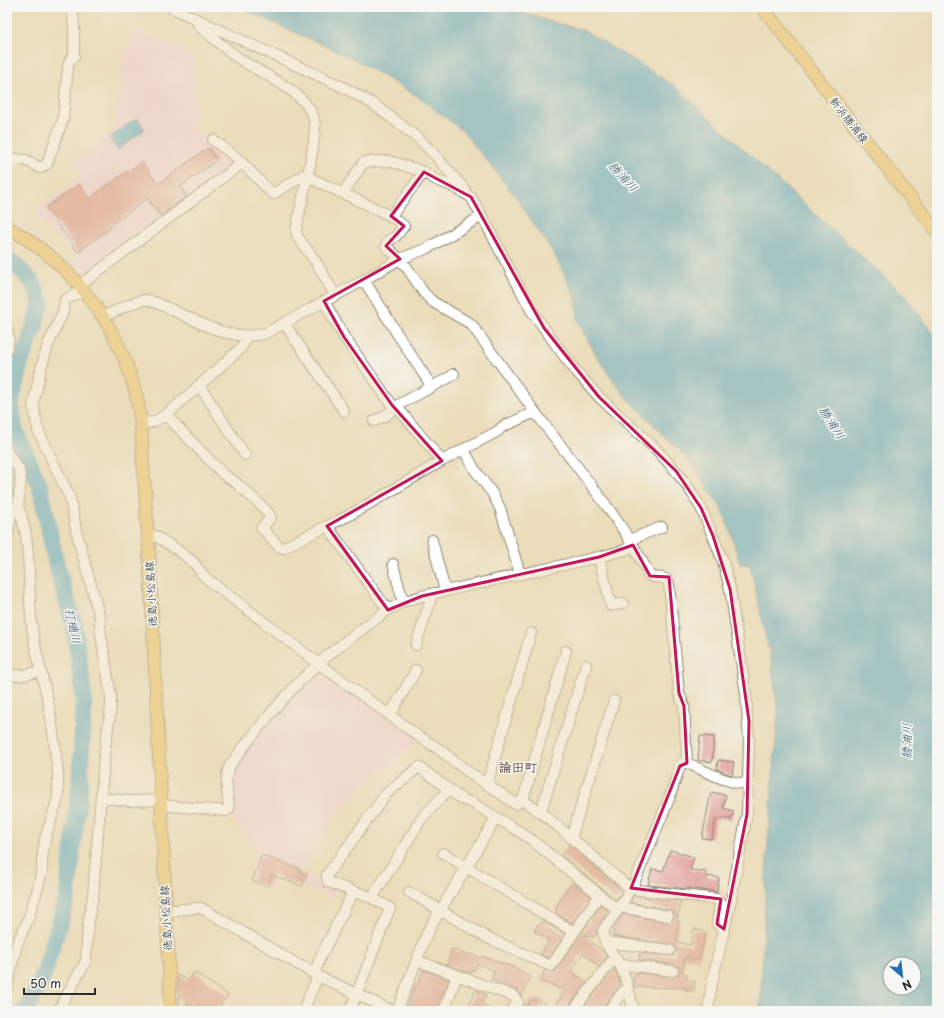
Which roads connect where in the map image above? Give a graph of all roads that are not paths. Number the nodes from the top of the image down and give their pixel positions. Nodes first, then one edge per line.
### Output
1 (72, 7) edge
2 (170, 7) edge
3 (762, 7) edge
4 (197, 19) junction
5 (213, 140) dead end
6 (7, 158) edge
7 (242, 163) junction
8 (424, 172) junction
9 (307, 176) junction
10 (343, 193) junction
11 (471, 197) junction
12 (391, 216) junction
13 (480, 217) junction
14 (7, 227) edge
15 (937, 232) edge
16 (400, 259) junction
17 (364, 280) junction
18 (82, 288) junction
19 (335, 295) junction
20 (324, 301) junction
21 (103, 317) junction
22 (284, 323) junction
23 (7, 330) edge
24 (246, 336) junction
25 (7, 349) edge
26 (454, 374) dead end
27 (199, 385) junction
28 (432, 387) junction
29 (396, 407) junction
30 (344, 411) dead end
31 (535, 412) junction
32 (166, 415) junction
33 (374, 420) dead end
34 (141, 424) junction
35 (464, 450) junction
36 (7, 452) edge
37 (245, 455) dead end
38 (442, 461) junction
39 (18, 506) junction
40 (327, 526) junction
41 (662, 527) dead end
42 (148, 533) junction
43 (7, 537) edge
44 (432, 540) dead end
45 (631, 542) junction
46 (599, 557) junction
47 (393, 564) dead end
48 (520, 574) junction
49 (445, 591) junction
50 (430, 594) junction
51 (403, 602) junction
52 (623, 603) dead end
53 (388, 610) junction
54 (531, 633) dead end
55 (416, 645) dead end
56 (566, 651) dead end
57 (318, 663) junction
58 (586, 665) dead end
59 (416, 670) dead end
60 (41, 671) junction
61 (7, 676) edge
62 (614, 701) dead end
63 (390, 715) junction
64 (687, 763) junction
65 (486, 783) junction
66 (747, 783) junction
67 (449, 789) junction
68 (102, 798) junction
69 (523, 800) junction
70 (161, 802) junction
71 (539, 812) junction
72 (496, 818) junction
73 (569, 836) junction
74 (443, 853) dead end
75 (466, 868) junction
76 (631, 888) junction
77 (353, 892) junction
78 (409, 892) dead end
79 (601, 896) junction
80 (372, 898) junction
81 (619, 908) junction
82 (441, 910) junction
83 (166, 911) junction
84 (668, 916) dead end
85 (724, 929) junction
86 (574, 932) junction
87 (605, 942) junction
88 (670, 950) dead end
89 (616, 958) junction
90 (418, 961) junction
91 (622, 967) junction
92 (673, 971) dead end
93 (316, 975) junction
94 (457, 975) junction
95 (7, 987) edge
96 (628, 988) junction
97 (356, 994) junction
98 (58, 1011) edge
99 (171, 1011) edge
100 (303, 1011) edge
101 (350, 1011) edge
102 (393, 1011) edge
103 (397, 1011) edge
104 (444, 1011) edge
105 (510, 1011) edge
106 (573, 1011) edge
107 (608, 1011) edge
108 (634, 1011) edge
109 (708, 1011) edge

1 - 6 street
2 - 4 street
3 - 15 main road, 新浜勝浦線
4 - 9 street
4 - 11 street
5 - 7 street
7 - 9 street
7 - 18 street
8 - 10 street
8 - 11 street
8 - 12 street
9 - 10 street
9 - 19 street
10 - 12 street
11 - 13 street
12 - 16 street
13 - 16 street
13 - 66 street
14 - 18 main road, 徳島小松島線
16 - 17 street
16 - 31 street
17 - 19 street
17 - 28 street
18 - 21 main road, 徳島小松島線
18 - 68 street
19 - 20 street
20 - 22 street
20 - 29 street
21 - 24 street
21 - 34 main road, 徳島小松島線
22 - 24 street
22 - 30 street
23 - 25 street
24 - 27 street
26 - 28 street
27 - 32 street
27 - 37 street
28 - 29 street
29 - 33 street
29 - 38 street
31 - 35 street
31 - 45 street
32 - 34 street
32 - 40 street
34 - 42 main road, 徳島小松島線
35 - 38 street
35 - 48 street
36 - 39 street
38 - 40 street
39 - 43 street
39 - 60 street
40 - 53 street
41 - 45 street
42 - 57 street
42 - 70 main road, 徳島小松島線
44 - 49 street
45 - 46 street
45 - 64 street
46 - 48 street
46 - 52 street
47 - 51 street
48 - 49 street
49 - 50 street
50 - 51 street
50 - 55 street
51 - 53 street
53 - 57 street
54 - 65 street
56 - 69 street
57 - 63 street
57 - 70 street
58 - 71 street
59 - 63 street
60 - 61 street
60 - 95 street
62 - 73 street
63 - 65 street
64 - 66 street
64 - 76 street
65 - 69 street
66 - 85 street
67 - 72 street
67 - 77 street
67 - 80 street
68 - 70 street
68 - 98 street
69 - 71 street
70 - 83 main road, 徳島小松島線
71 - 73 street
72 - 75 street
72 - 79 street
73 - 76 street
74 - 75 street
75 - 82 street
75 - 86 street
76 - 81 street
76 - 85 street
77 - 80 street
77 - 93 street
78 - 82 street
79 - 81 street
79 - 86 street
80 - 97 street
81 - 84 street
81 - 87 street
82 - 86 street
82 - 90 street
83 - 93 street
83 - 99 main road, 徳島小松島線
85 - 109 street
87 - 88 street
87 - 89 street
89 - 91 street
89 - 106 street
90 - 94 street
90 - 103 street
91 - 92 street
91 - 96 street
93 - 97 street
93 - 100 street
94 - 104 street
94 - 105 street
96 - 107 street
96 - 108 street
97 - 101 street
97 - 102 street

